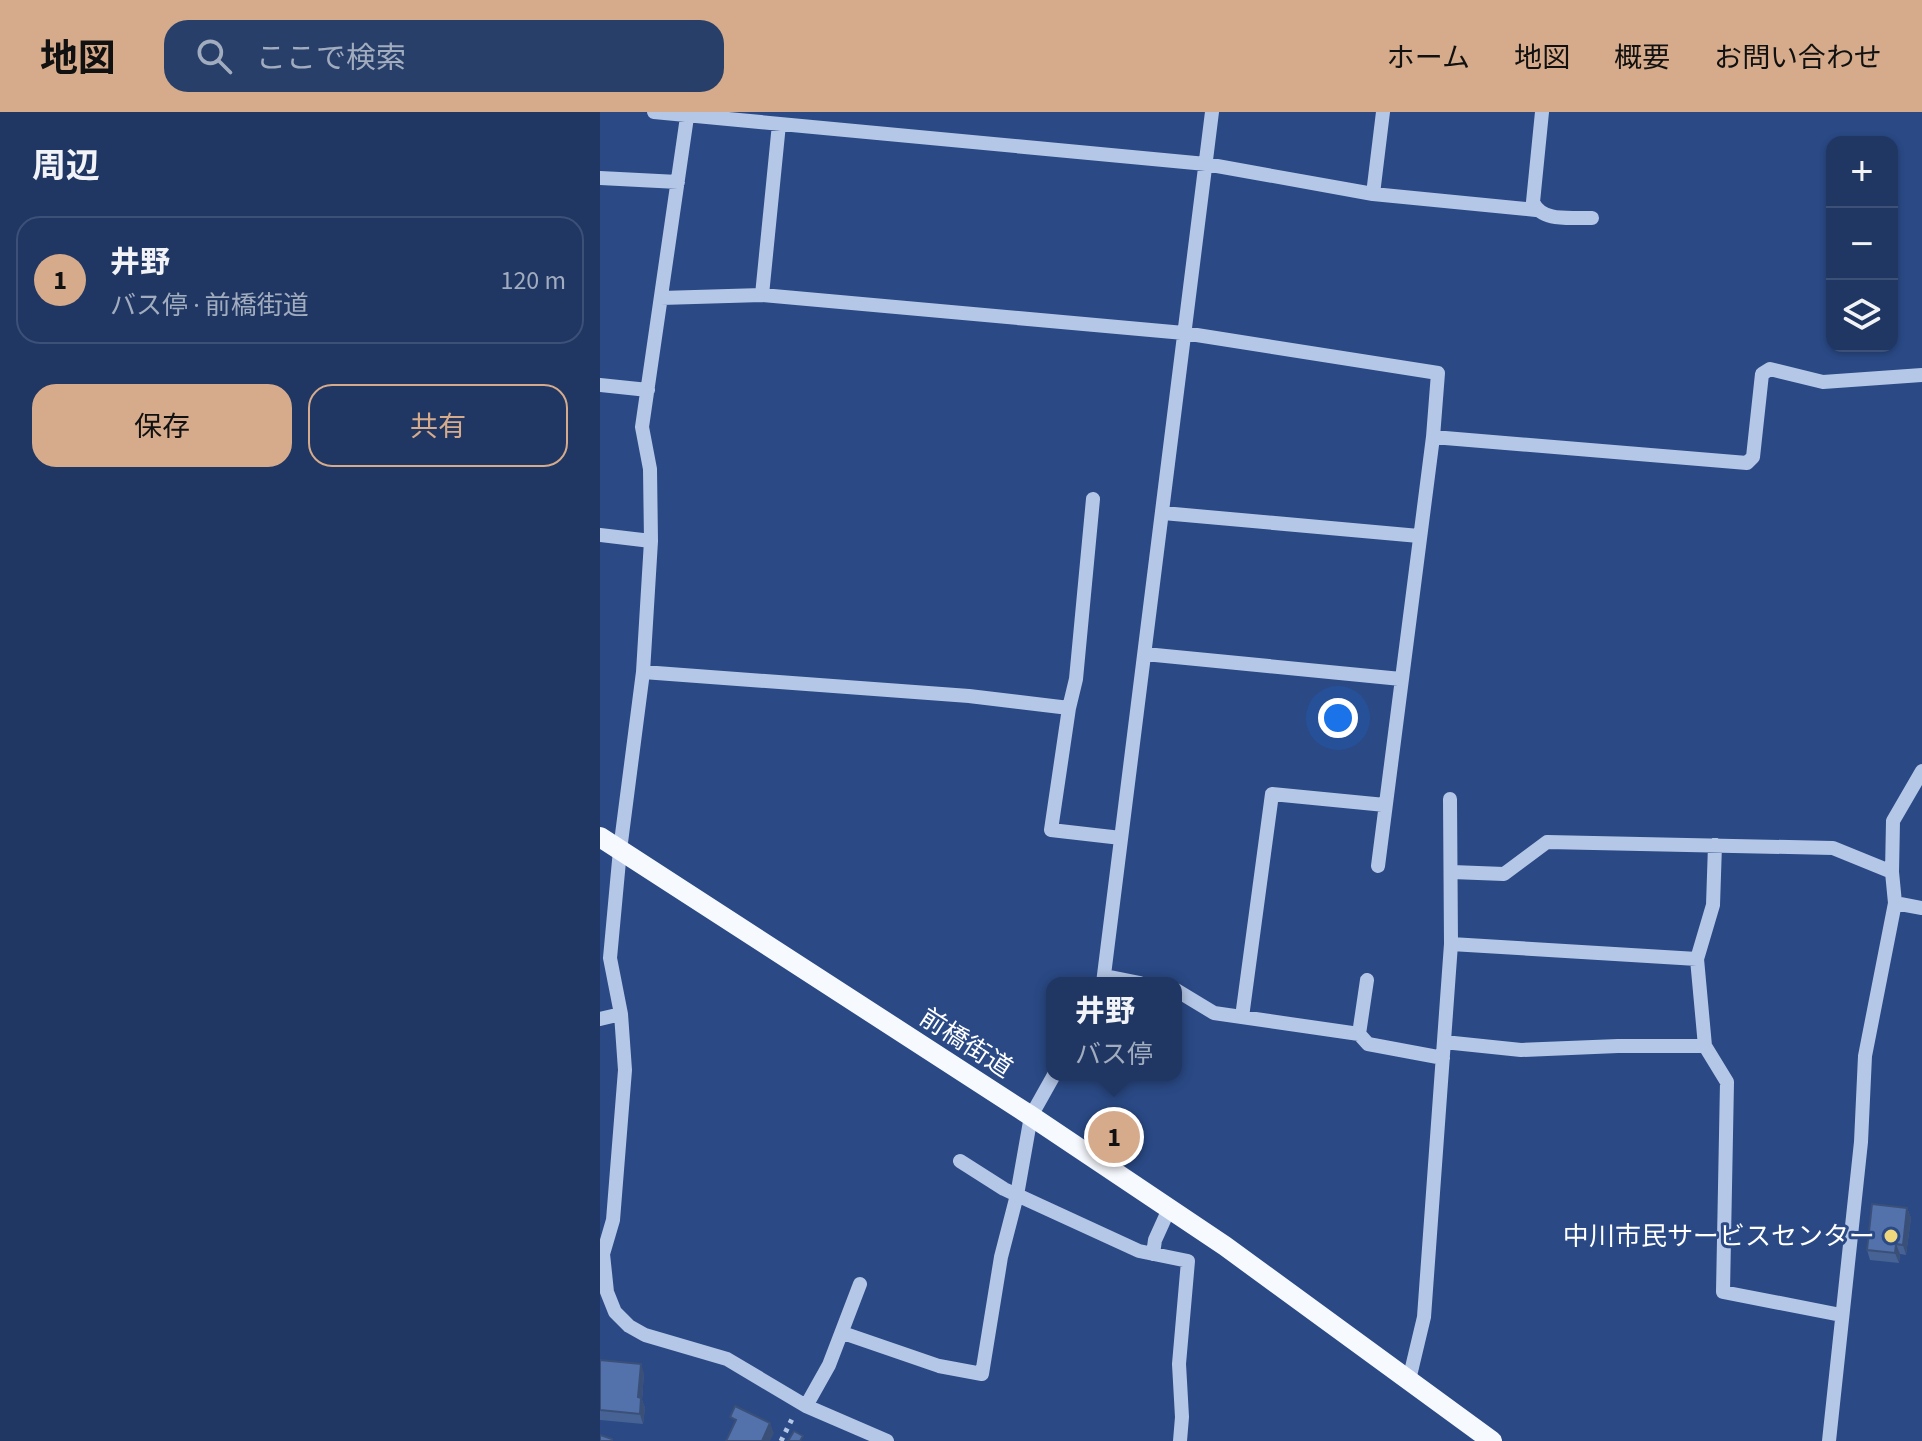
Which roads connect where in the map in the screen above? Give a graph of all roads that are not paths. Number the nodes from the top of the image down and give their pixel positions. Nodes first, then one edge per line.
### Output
1 (654, 112) edge
2 (1212, 112) edge
3 (1383, 112) edge
4 (1542, 112) edge
5 (687, 117) junction
6 (779, 124) junction
7 (1206, 164) junction
8 (600, 178) edge
9 (678, 182) junction
10 (1373, 194) junction
11 (1536, 210) junction
12 (1592, 218) dead end
13 (762, 295) junction
14 (661, 298) junction
15 (1184, 333) junction
16 (1922, 375) edge
17 (600, 385) edge
18 (648, 390) junction
19 (1433, 437) junction
20 (1093, 499) dead end
21 (1163, 513) junction
22 (600, 535) edge
23 (1419, 536) junction
24 (651, 541) junction
25 (1145, 654) junction
26 (643, 672) junction
27 (1401, 679) junction
28 (1069, 708) junction
29 (1922, 771) edge
30 (1450, 799) dead end
31 (1385, 805) junction
32 (600, 837) edge
33 (1121, 838) junction
34 (1715, 845) junction
35 (620, 850) junction
36 (1378, 866) dead end
37 (1452, 872) junction
38 (1892, 872) junction
39 (1895, 903) junction
40 (1922, 908) edge
41 (1451, 944) junction
42 (605, 956) edge
43 (1697, 959) junction
44 (1104, 977) edge
45 (1367, 980) dead end
46 (1182, 994) edge
47 (621, 1014) junction
48 (1242, 1017) junction
49 (600, 1019) edge
50 (1359, 1034) junction
51 (1705, 1046) junction
52 (1443, 1050) junction
53 (1051, 1081) edge
54 (1031, 1116) junction
55 (960, 1161) dead end
56 (1017, 1195) junction
57 (1169, 1209) junction
58 (602, 1254) edge
59 (1153, 1254) junction
60 (860, 1284) dead end
61 (1841, 1315) junction
62 (843, 1333) junction
63 (1409, 1380) junction
64 (806, 1406) junction
65 (887, 1441) edge
66 (1180, 1441) edge
67 (1492, 1441) edge
68 (1829, 1441) edge

1 - 5 street
2 - 7 street
3 - 10 street
4 - 11 street
5 - 6 street
5 - 9 street
6 - 7 street
6 - 13 street
7 - 10 street
7 - 15 street
8 - 9 street
9 - 14 street
10 - 11 street
11 - 12 street
13 - 14 street
13 - 15 street
14 - 18 street
15 - 19 street
15 - 21 street
16 - 19 street
17 - 18 street
18 - 24 street
19 - 23 street
20 - 28 street
21 - 23 street
21 - 25 street
22 - 24 street
23 - 27 street
24 - 26 street
25 - 27 street
25 - 33 street
26 - 28 street
26 - 35 street
27 - 31 street
28 - 33 street
29 - 38 street
30 - 37 street
31 - 36 street
31 - 48 street
32 - 35 main road, 前橋街道
33 - 44 street
34 - 37 street
34 - 38 street
34 - 43 street
35 - 42 street
35 - 54 main road, 前橋街道
37 - 41 street
38 - 39 street
39 - 40 street
39 - 61 street
41 - 43 street
41 - 52 street
42 - 47 street
43 - 51 street
45 - 50 street
46 - 48 street
47 - 49 street
47 - 58 street
48 - 50 street
50 - 52 street
51 - 52 street
51 - 61 street
52 - 63 street
53 - 54 street
54 - 56 street
54 - 57 main road, 前橋街道
55 - 56 street
56 - 59 street
56 - 62 street
57 - 59 street
57 - 63 main road, 前橋街道
58 - 64 street
59 - 66 street
60 - 62 street
61 - 68 street
62 - 64 street
63 - 67 main road, 前橋街道
64 - 65 street

